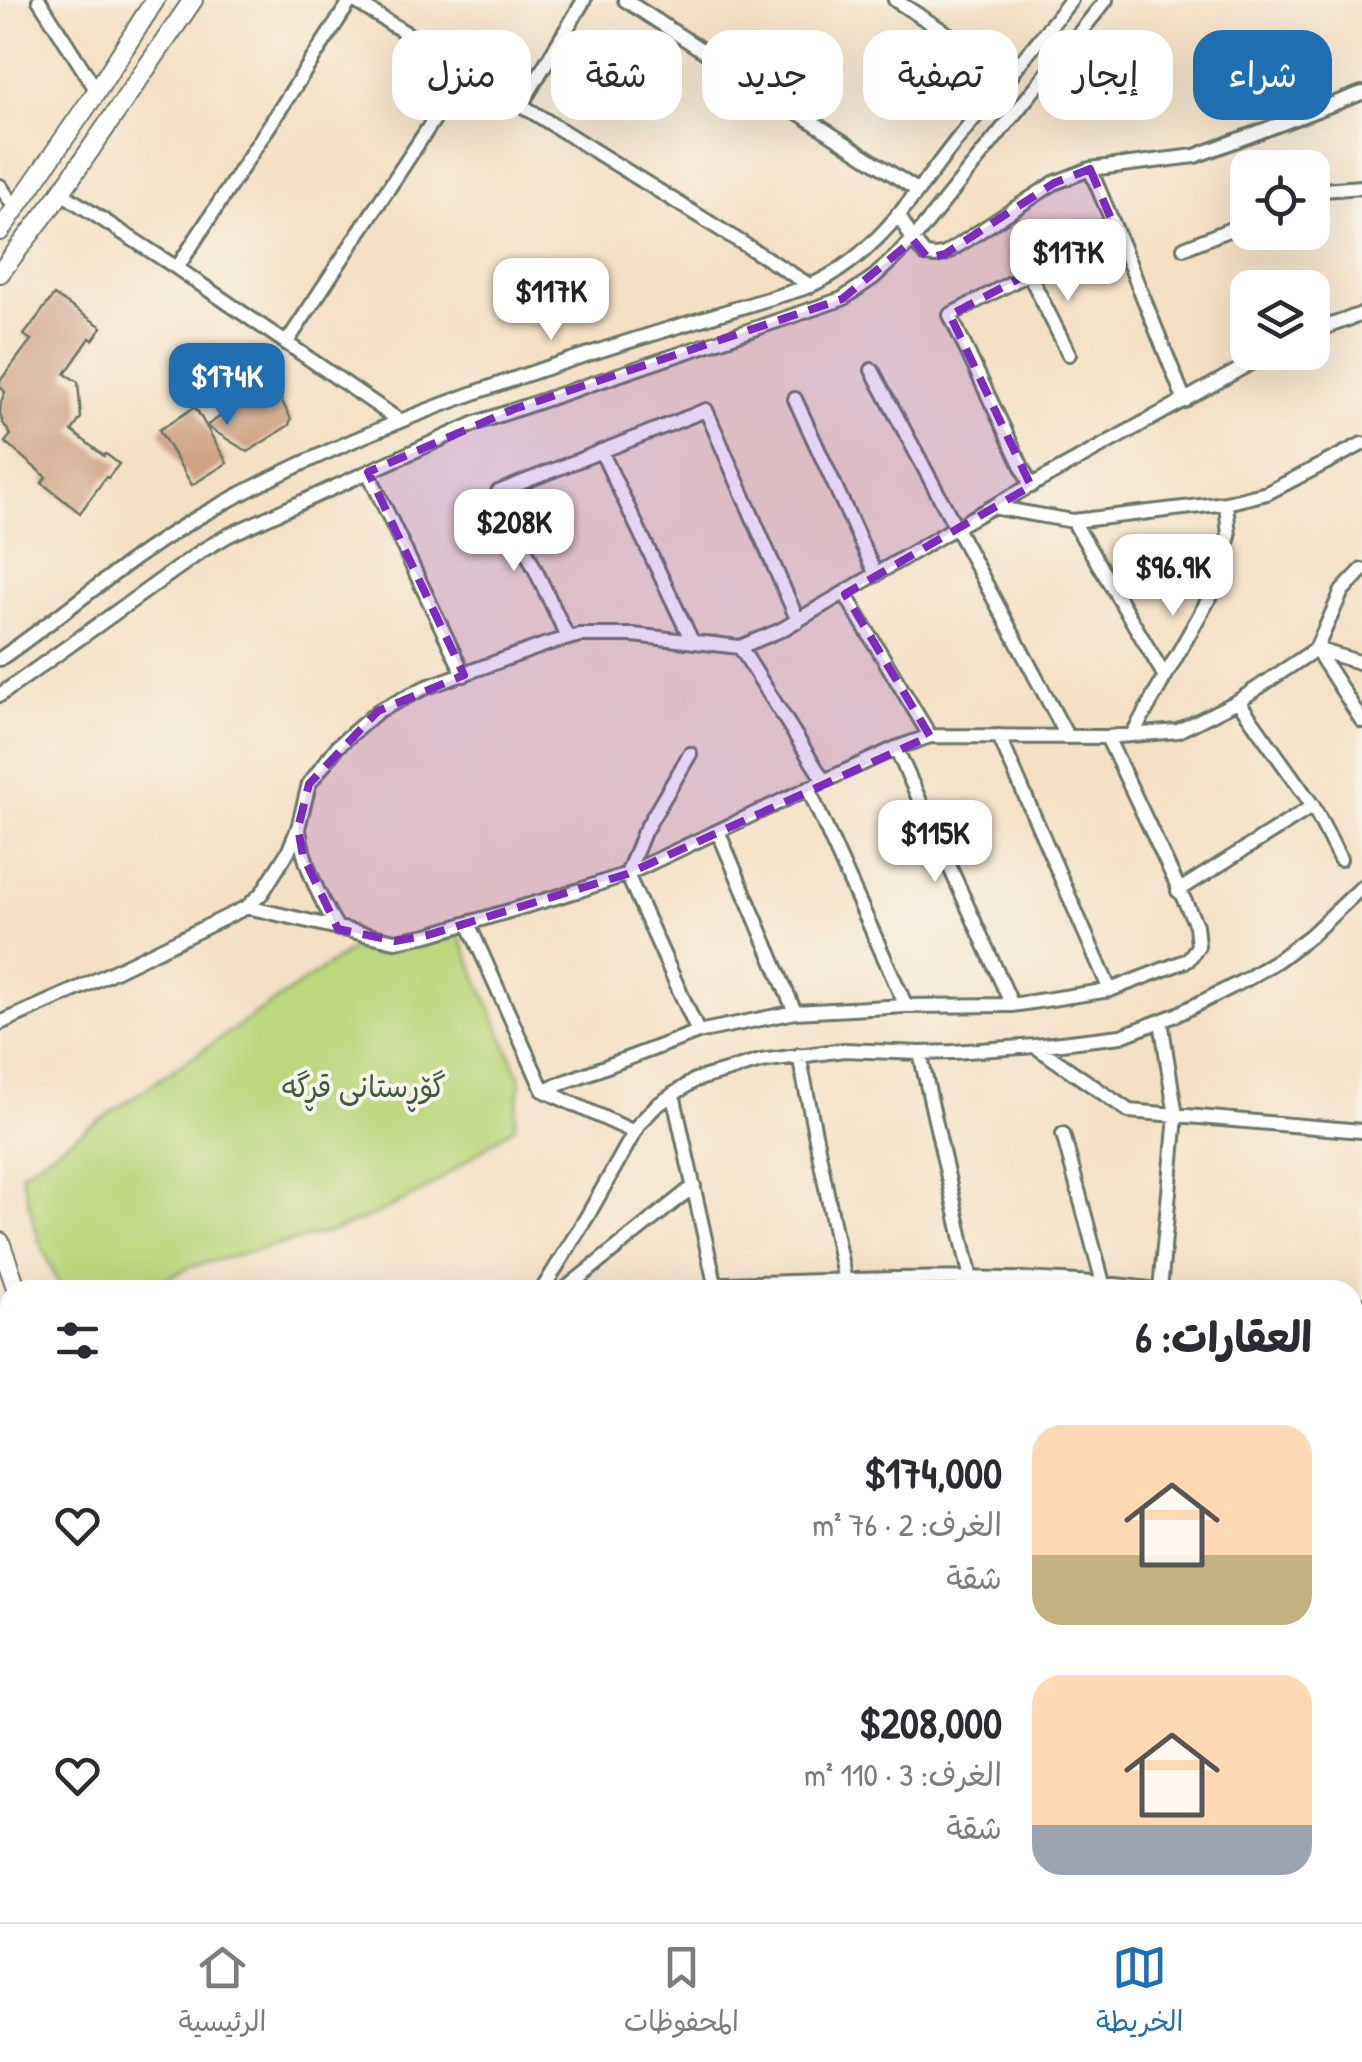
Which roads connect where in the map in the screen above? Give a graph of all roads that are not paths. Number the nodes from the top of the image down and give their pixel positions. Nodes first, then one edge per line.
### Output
1 (40, 0) edge
2 (154, 0) edge
3 (166, 0) edge
4 (352, 0) edge
5 (584, 0) edge
6 (626, 0) edge
7 (897, 0) edge
8 (1071, 0) edge
9 (1106, 0) edge
10 (189, 6) edge
11 (650, 6) edge
12 (400, 30) edge
13 (943, 30) edge
14 (1018, 67) edge
15 (531, 88) edge
16 (97, 90) junction
17 (1362, 94) edge
18 (531, 111) edge
19 (434, 120) edge
20 (973, 120) edge
21 (1090, 169) junction
22 (0, 186) edge
23 (1362, 187) edge
24 (1330, 189) edge
25 (916, 190) junction
26 (60, 192) junction
27 (16, 210) junction
28 (898, 214) junction
29 (1115, 228) junction
30 (1230, 229) edge
31 (0, 231) edge
32 (913, 240) junction
33 (1184, 248) dead end
34 (177, 268) junction
35 (0, 274) edge
36 (1029, 274) junction
37 (811, 286) junction
38 (1362, 314) edge
39 (1330, 326) edge
40 (288, 342) junction
41 (1069, 354) dead end
42 (872, 370) dead end
43 (1239, 370) edge
44 (795, 399) dead end
45 (1184, 401) junction
46 (400, 421) junction
47 (1362, 444) edge
48 (602, 451) junction
49 (368, 472) junction
50 (1031, 486) junction
51 (1226, 503) junction
52 (992, 507) junction
53 (1073, 521) junction
54 (956, 527) junction
55 (1362, 570) edge
56 (876, 575) junction
57 (844, 594) junction
58 (798, 621) junction
59 (568, 638) junction
60 (692, 641) junction
61 (740, 646) junction
62 (1316, 649) junction
63 (0, 659) edge
64 (1362, 663) edge
65 (464, 675) junction
66 (1164, 675) junction
67 (0, 695) edge
68 (1238, 701) junction
69 (1362, 721) edge
70 (1132, 735) junction
71 (930, 736) junction
72 (999, 736) junction
73 (1067, 736) junction
74 (1108, 737) junction
75 (896, 748) junction
76 (690, 754) dead end
77 (824, 780) junction
78 (808, 788) junction
79 (1313, 806) junction
80 (298, 828) junction
81 (718, 831) junction
82 (1340, 859) dead end
83 (627, 874) junction
84 (1362, 887) edge
85 (1178, 891) junction
86 (246, 907) junction
87 (468, 924) junction
88 (338, 929) junction
89 (1110, 990) junction
90 (1012, 1005) junction
91 (906, 1006) junction
92 (794, 1012) junction
93 (1160, 1022) junction
94 (0, 1023) edge
95 (698, 1032) junction
96 (1035, 1046) junction
97 (920, 1053) junction
98 (800, 1055) junction
99 (542, 1090) junction
100 (673, 1094) junction
101 (1176, 1116) junction
102 (1362, 1131) edge
103 (634, 1132) junction
104 (1063, 1134) dead end
105 (694, 1186) junction
106 (0, 1242) edge
107 (4, 1267) edge
108 (971, 1279) junction
109 (548, 1280) edge
110 (576, 1280) edge
111 (715, 1280) edge
112 (845, 1280) edge
113 (908, 1280) edge
114 (1015, 1280) edge
115 (1102, 1280) edge
116 (1160, 1280) edge

1 - 16 street
2 - 16 street
3 - 10 street
4 - 12 street
4 - 34 street
5 - 15 street
6 - 11 street
7 - 13 street
8 - 14 street
9 - 32 street
10 - 26 street
11 - 25 street
16 - 27 street
17 - 21 street
18 - 37 street
19 - 40 street
20 - 25 street
21 - 29 street
21 - 32 street
22 - 27 street
23 - 24 street
25 - 28 street
26 - 34 street
26 - 35 street
27 - 31 street
28 - 32 street
28 - 37 street
29 - 36 street
29 - 45 street
30 - 33 street
32 - 49 street
34 - 40 street
36 - 41 street
36 - 50 street
37 - 46 street
38 - 39 street
40 - 46 street
42 - 54 street
43 - 45 street
44 - 56 street
45 - 50 street
46 - 63 street
47 - 51 street
48 - 58 street
48 - 59 street
48 - 60 street
49 - 65 street
49 - 67 street
50 - 52 street
51 - 53 street
51 - 66 street
52 - 53 street
52 - 54 street
53 - 66 street
54 - 56 street
54 - 73 street
55 - 62 street
56 - 57 street
57 - 58 street
57 - 71 street
58 - 61 street
59 - 60 street
59 - 65 street
60 - 61 street
61 - 77 street
62 - 64 street
62 - 68 street
62 - 69 street
65 - 80 street
66 - 70 street
68 - 70 street
68 - 79 street
70 - 74 street
71 - 72 street
71 - 75 street
72 - 73 street
72 - 89 street
73 - 74 street
74 - 85 street
75 - 77 street
75 - 90 street
76 - 83 street
77 - 78 street
78 - 81 street
78 - 91 street
79 - 82 street
79 - 85 street
80 - 86 street
80 - 88 street
81 - 83 street
81 - 92 street
83 - 87 street
83 - 95 street
84 - 93 street
85 - 89 street
86 - 88 street
86 - 94 street
87 - 88 street
87 - 99 street
89 - 90 street
90 - 91 street
91 - 92 street
92 - 95 street
93 - 96 street
93 - 101 street
95 - 99 street
96 - 97 street
96 - 101 street
97 - 98 street
97 - 108 street
98 - 100 street
98 - 112 street
99 - 103 street
100 - 103 street
100 - 105 street
101 - 102 street
101 - 116 street
103 - 109 street
104 - 115 street
105 - 110 street
105 - 111 street
106 - 107 street
108 - 113 street
108 - 114 street

